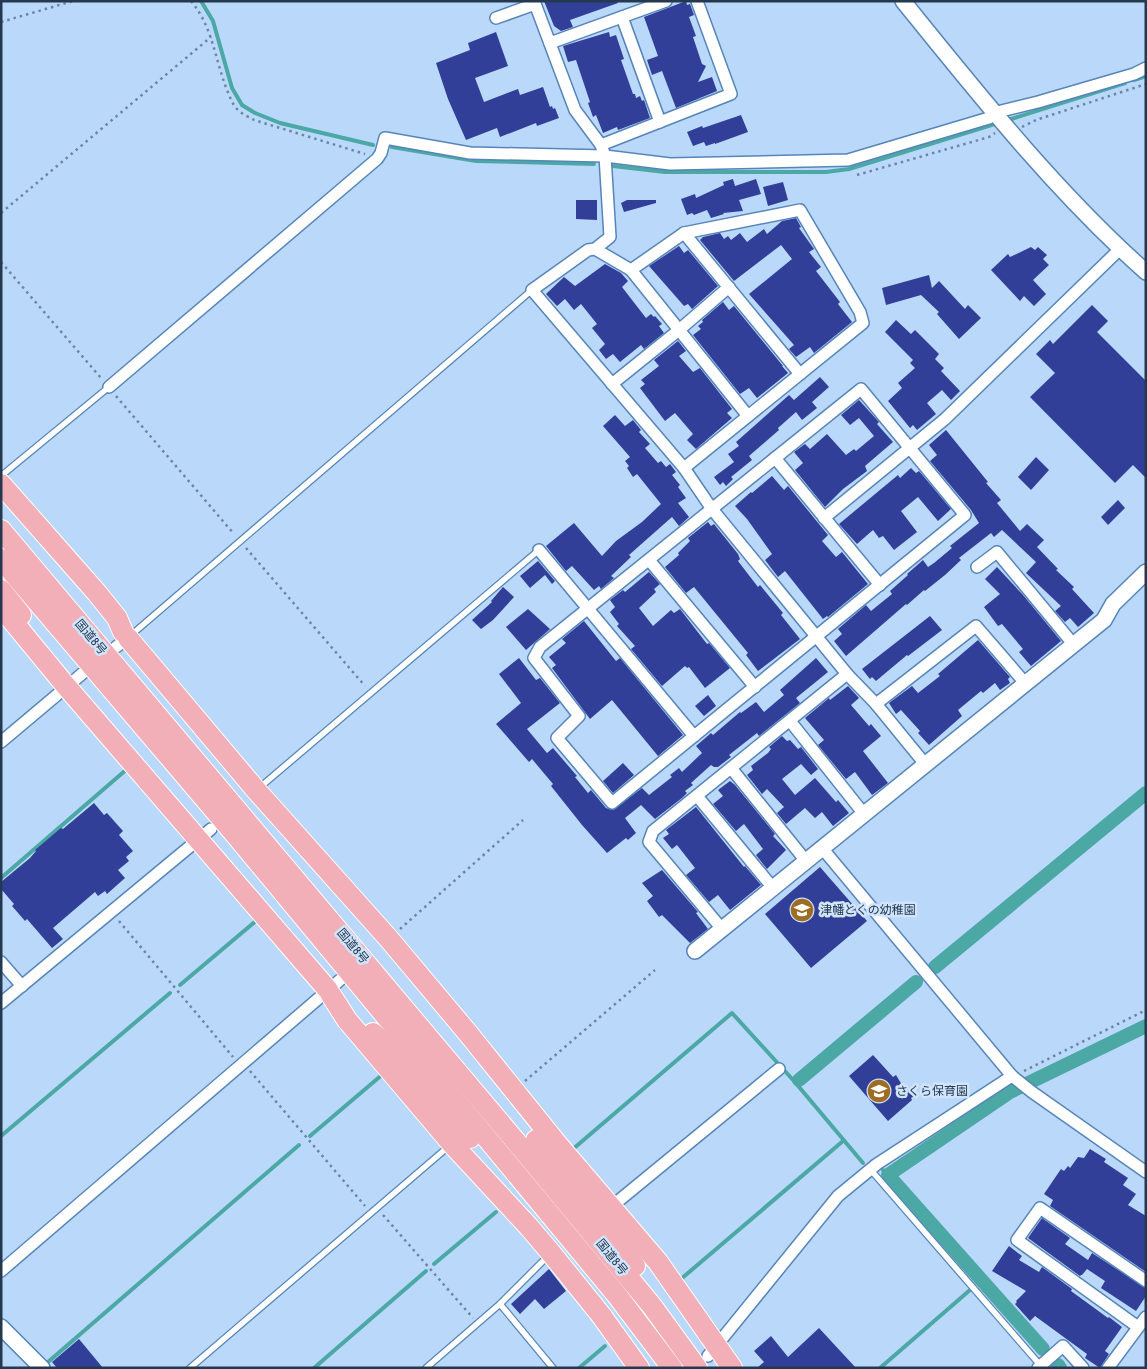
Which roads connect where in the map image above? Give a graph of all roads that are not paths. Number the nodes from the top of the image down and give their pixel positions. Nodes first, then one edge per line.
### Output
1 (666, 1) edge
2 (697, 1) edge
3 (903, 1) edge
4 (535, 3) edge
5 (622, 17) junction
6 (496, 18) dead end
7 (550, 43) junction
8 (1146, 68) edge
9 (995, 114) junction
10 (660, 122) junction
11 (603, 150) junction
12 (684, 233) junction
13 (595, 249) junction
14 (1120, 249) junction
15 (631, 270) junction
16 (1146, 272) edge
17 (729, 287) junction
18 (532, 290) junction
19 (679, 330) junction
20 (800, 374) junction
21 (612, 384) junction
22 (109, 387) joint
23 (748, 416) junction
24 (910, 448) junction
25 (775, 458) junction
26 (684, 468) junction
27 (1, 476) edge
28 (1, 484) edge
29 (1, 504) edge
30 (712, 509) junction
31 (824, 518) junction
32 (1, 530) edge
33 (539, 550) joint
34 (1, 559) edge
35 (649, 560) junction
36 (976, 567) dead end
37 (1146, 572) edge
38 (880, 585) junction
39 (1, 590) edge
40 (1, 607) edge
41 (587, 610) junction
42 (817, 637) junction
43 (123, 639) junction
44 (1074, 645) junction
45 (847, 674) junction
46 (74, 680) junction
47 (1026, 684) junction
48 (755, 687) junction
49 (876, 704) junction
50 (790, 721) junction
51 (694, 736) junction
52 (1, 742) edge
53 (925, 764) junction
54 (731, 768) junction
55 (250, 794) junction
56 (697, 796) junction
57 (864, 814) junction
58 (205, 834) junction
59 (822, 848) junction
60 (806, 861) junction
61 (773, 888) junction
62 (362, 910) junction
63 (722, 929) junction
64 (695, 951) dead end
65 (1, 962) edge
66 (22, 986) junction
67 (333, 988) junction
68 (1, 1003) edge
69 (779, 1069) dead end
70 (1012, 1076) junction
71 (452, 1144) junction
72 (870, 1169) junction
73 (1146, 1172) edge
74 (611, 1207) junction
75 (552, 1253) junction
76 (1, 1271) edge
77 (1146, 1281) edge
78 (616, 1294) junction
79 (500, 1304) junction
80 (1146, 1317) edge
81 (1, 1327) edge
82 (1138, 1327) junction
83 (705, 1359) edge
84 (1041, 1367) edge
85 (42, 1368) edge
86 (190, 1368) edge
87 (426, 1368) edge
88 (553, 1368) edge
89 (639, 1368) edge
90 (672, 1368) edge
91 (732, 1368) edge
92 (1083, 1368) edge
93 (1108, 1368) edge

1 - 5 street
2 - 10 street
3 - 9 street
4 - 6 street
4 - 7 street
5 - 7 street
5 - 10 street
7 - 11 street
8 - 9 street
9 - 11 street
9 - 14 street
10 - 11 street
11 - 13 street
11 - 22 street
12 - 15 street
12 - 17 street
12 - 20 street
13 - 15 street
13 - 18 street
14 - 16 street
14 - 24 street
15 - 19 street
17 - 19 street
17 - 20 street
18 - 21 street
18 - 43 lane
19 - 21 street
19 - 23 street
20 - 23 street
21 - 26 street
22 - 27 lane
23 - 26 street
24 - 25 street
24 - 31 street
24 - 38 street
25 - 30 street
25 - 31 street
26 - 30 street
28 - 43 highway
29 - 43 highway
30 - 35 street
30 - 42 street
31 - 38 street
32 - 83 highway, 国道8号
33 - 41 street
33 - 55 lane
34 - 78 highway, 国道8号
35 - 41 street
35 - 48 street
36 - 44 street
37 - 44 street
38 - 42 street
39 - 46 highway
40 - 46 highway
41 - 51 street
41 - 51 street
42 - 45 street
42 - 48 street
43 - 55 highway
44 - 47 street
45 - 49 street
45 - 50 street
46 - 52 street
46 - 58 highway
47 - 49 street
47 - 53 street
48 - 51 street
49 - 53 street
50 - 54 street
50 - 57 street
53 - 57 street
54 - 56 street
54 - 60 street
55 - 62 highway
56 - 61 street
56 - 63 street
57 - 59 street
58 - 66 street
58 - 67 highway
59 - 60 street
59 - 70 street
60 - 61 street
61 - 63 street
62 - 74 highway
62 - 83 highway
63 - 64 street
65 - 66 street
66 - 68 street
67 - 71 highway
67 - 76 street
67 - 78 highway
69 - 74 street
70 - 72 street
70 - 73 street
71 - 75 highway
71 - 86 lane
72 - 83 street
72 - 84 lane
74 - 83 highway
75 - 79 lane
75 - 89 highway
77 - 82 street
78 - 90 highway, 国道8号
79 - 87 lane
79 - 88 lane
80 - 82 street
81 - 85 street
82 - 93 street
83 - 91 highway
84 - 92 street

